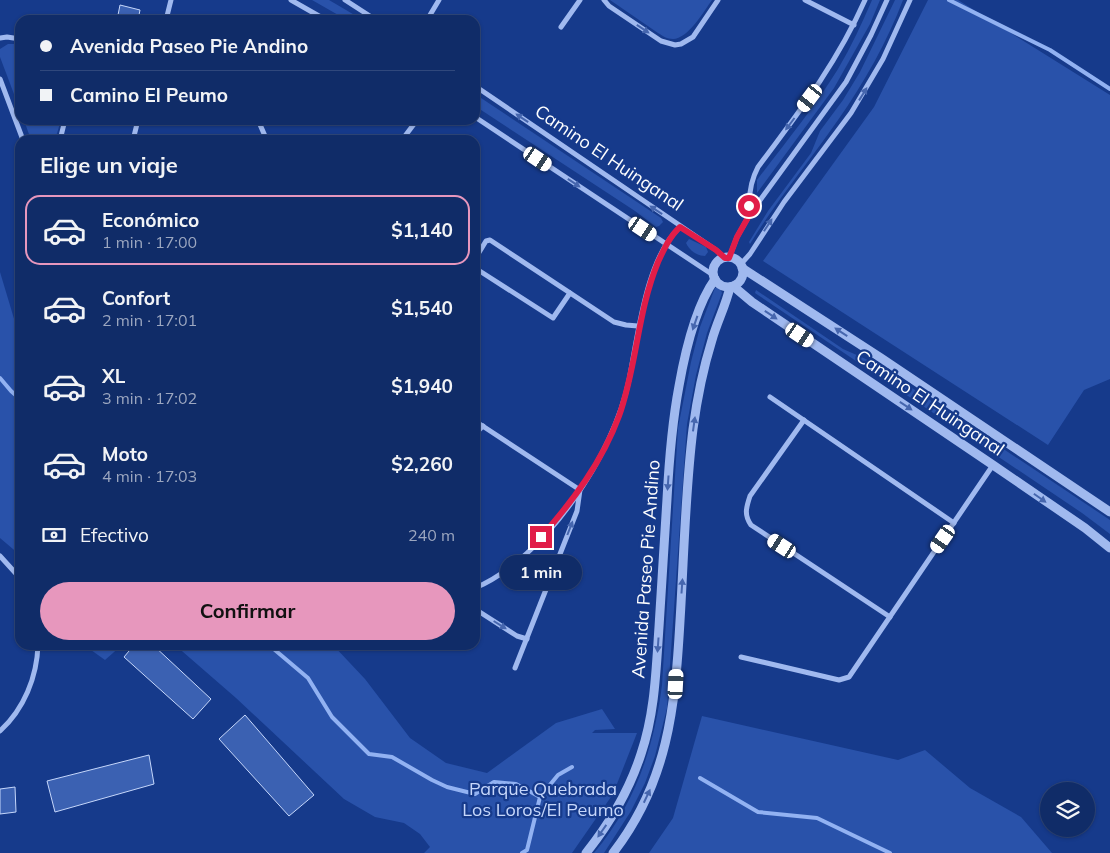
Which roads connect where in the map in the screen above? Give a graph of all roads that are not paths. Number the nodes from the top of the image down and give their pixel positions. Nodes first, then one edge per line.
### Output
1 (171, 0) edge
2 (291, 0) edge
3 (345, 0) edge
4 (439, 0) edge
5 (580, 0) edge
6 (604, 0) edge
7 (718, 0) edge
8 (805, 0) edge
9 (865, 0) edge
10 (887, 0) edge
11 (910, 0) edge
12 (167, 15) edge
13 (317, 15) edge
14 (368, 15) edge
15 (430, 15) edge
16 (854, 25) junction
17 (561, 27) dead end
18 (0, 38) edge
19 (15, 38) edge
20 (0, 79) edge
21 (480, 89) edge
22 (480, 120) edge
23 (15, 121) edge
24 (750, 214) junction
25 (680, 227) junction
26 (666, 244) junction
27 (480, 251) edge
28 (727, 258) junction
29 (741, 267) junction
30 (480, 271) edge
31 (714, 277) junction
32 (731, 286) junction
33 (570, 292) junction
34 (638, 326) junction
35 (770, 397) dead end
36 (804, 420) junction
37 (482, 426) joint
38 (480, 428) edge
39 (993, 465) junction
40 (580, 490) junction
41 (1110, 512) edge
42 (954, 523) junction
43 (1110, 548) edge
44 (0, 556) edge
45 (15, 572) edge
46 (480, 586) edge
47 (480, 612) edge
48 (890, 617) junction
49 (527, 639) junction
50 (38, 650) edge
51 (741, 657) dead end
52 (515, 668) dead end
53 (0, 731) edge
54 (586, 853) edge
55 (613, 853) edge

1 - 12 street
2 - 13 street
3 - 14 street
4 - 15 street
5 - 17 street
6 -> 7 street
8 - 16 street
9 - 16 street
10 - 24 street
29 -> 11 street
16 -> 24 street
18 - 19 street
20 - 23 street
25 -> 21 street, Camino El Huinganal
22 -> 26 street
24 - 28 street
25 - 26 street
25 - 28 street, Camino El Huinganal
26 - 31 street
26 - 34 street
27 - 33 street
28 - 29 street
28 - 31 street
29 - 32 street
41 -> 29 street, Camino El Huinganal
30 - 33 street
31 - 32 street
31 -> 54 street, Avenida Paseo Pie Andino
32 -> 39 street, Camino El Huinganal
55 -> 32 street, Avenida Paseo Pie Andino
33 - 34 street
34 - 40 street
35 - 36 street
36 - 42 street
36 - 48 street
37 - 38 street
37 - 40 street
39 - 42 street
39 -> 43 street, Camino El Huinganal
40 - 46 street
49 -> 40 street
42 - 48 street
44 - 45 street
47 -> 49 street
48 - 51 street
49 - 52 street
50 - 53 street

